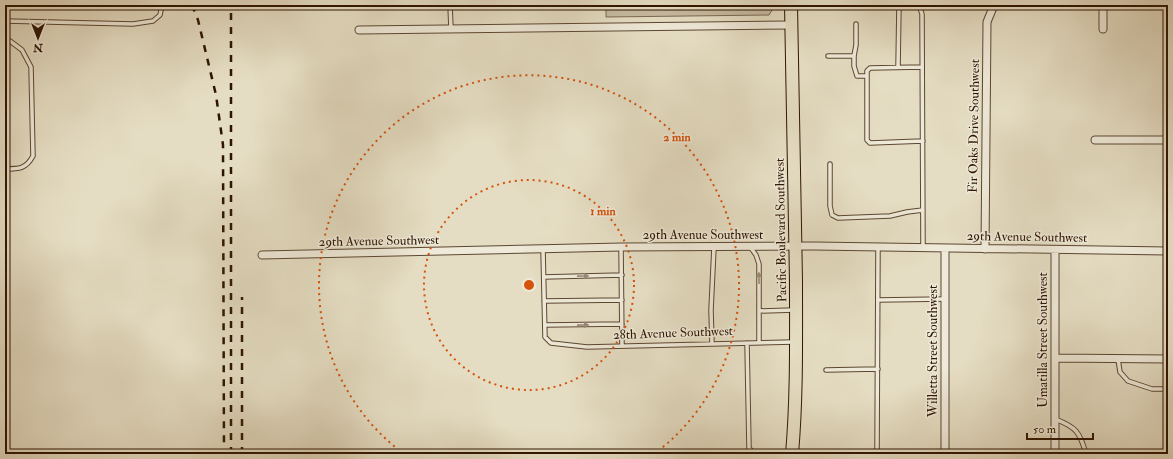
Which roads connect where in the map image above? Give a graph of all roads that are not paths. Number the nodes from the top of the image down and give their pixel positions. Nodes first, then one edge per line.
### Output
1 (162, 5) edge
2 (450, 5) edge
3 (791, 5) edge
4 (900, 5) edge
5 (917, 5) edge
6 (994, 5) edge
7 (1103, 5) edge
8 (5, 21) edge
9 (856, 24) dead end
10 (791, 25) junction
11 (451, 29) junction
12 (1103, 29) dead end
13 (359, 30) dead end
14 (5, 40) edge
15 (828, 56) dead end
16 (854, 56) junction
17 (898, 67) junction
18 (922, 67) junction
19 (867, 76) junction
20 (1095, 140) dead end
21 (1168, 140) edge
22 (923, 141) junction
23 (830, 164) dead end
24 (5, 169) edge
25 (923, 210) junction
26 (714, 247) junction
27 (750, 247) junction
28 (796, 247) junction
29 (878, 247) junction
30 (923, 247) junction
31 (621, 248) junction
32 (945, 248) junction
33 (543, 249) junction
34 (985, 249) junction
35 (1055, 250) junction
36 (1168, 251) edge
37 (262, 255) dead end
38 (622, 275) junction
39 (544, 277) junction
40 (945, 299) junction
41 (622, 300) junction
42 (878, 300) junction
43 (544, 301) junction
44 (796, 310) junction
45 (759, 311) junction
46 (622, 324) junction
47 (545, 325) junction
48 (759, 342) junction
49 (796, 342) junction
50 (747, 343) junction
51 (712, 344) junction
52 (622, 346) junction
53 (1055, 358) junction
54 (1118, 359) junction
55 (1168, 359) edge
56 (878, 369) junction
57 (826, 370) dead end
58 (1168, 389) edge
59 (1055, 419) junction
60 (754, 454) edge
61 (792, 454) edge
62 (877, 454) edge
63 (945, 454) edge
64 (1054, 454) edge
65 (1086, 454) edge

1 - 8 lane
2 - 11 lane
3 - 10 main road, Pacific Boulevard Southwest
4 - 17 lane
5 - 18 lane
6 - 34 street, Fir Oaks Drive Southwest
7 - 12 street
9 - 16 lane
10 - 11 street
10 - 28 main road, Pacific Boulevard Southwest
11 - 13 street
14 - 24 lane
15 - 16 lane
16 - 19 lane
17 - 18 lane
17 - 19 lane
18 - 22 lane
19 - 22 lane
20 - 21 street
22 - 25 lane
23 - 25 lane
25 - 30 lane
26 - 27 street, 29th Avenue Southwest
26 - 31 street, 29th Avenue Southwest
26 - 51 lane
27 - 28 street, 29th Avenue Southwest
45 -> 27 lane
28 - 29 street, 29th Avenue Southwest
28 - 44 main road, Pacific Boulevard Southwest
29 - 30 street, 29th Avenue Southwest
29 - 42 lane
30 - 32 street, 29th Avenue Southwest
31 - 33 street, 29th Avenue Southwest
31 - 38 lane
32 - 34 street, 29th Avenue Southwest
32 - 40 street, Willetta Street Southwest
33 - 37 street, 29th Avenue Southwest
33 - 39 lane
34 - 35 street, 29th Avenue Southwest
35 - 36 street, 29th Avenue Southwest
35 - 53 street, Umatilla Street Southwest
39 -> 38 lane
38 - 41 lane
39 - 43 lane
40 - 42 lane
40 - 63 street, Willetta Street Southwest
41 - 43 lane
41 - 46 lane
42 - 56 lane
43 - 47 lane
44 - 45 lane
44 - 49 main road, Pacific Boulevard Southwest
45 - 48 lane
47 -> 46 lane
46 - 52 lane
47 - 52 lane, 28th Avenue Southwest
48 - 49 lane, 28th Avenue Southwest
48 - 50 lane, 28th Avenue Southwest
49 - 61 main road, Pacific Boulevard Southwest
50 - 51 lane, 28th Avenue Southwest
50 - 60 lane
51 - 52 lane, 28th Avenue Southwest
53 - 54 street
53 - 59 street, Umatilla Street Southwest
54 - 55 street
54 - 58 lane
56 - 57 lane
56 - 62 lane
59 - 64 street, Umatilla Street Southwest
59 - 65 lane

